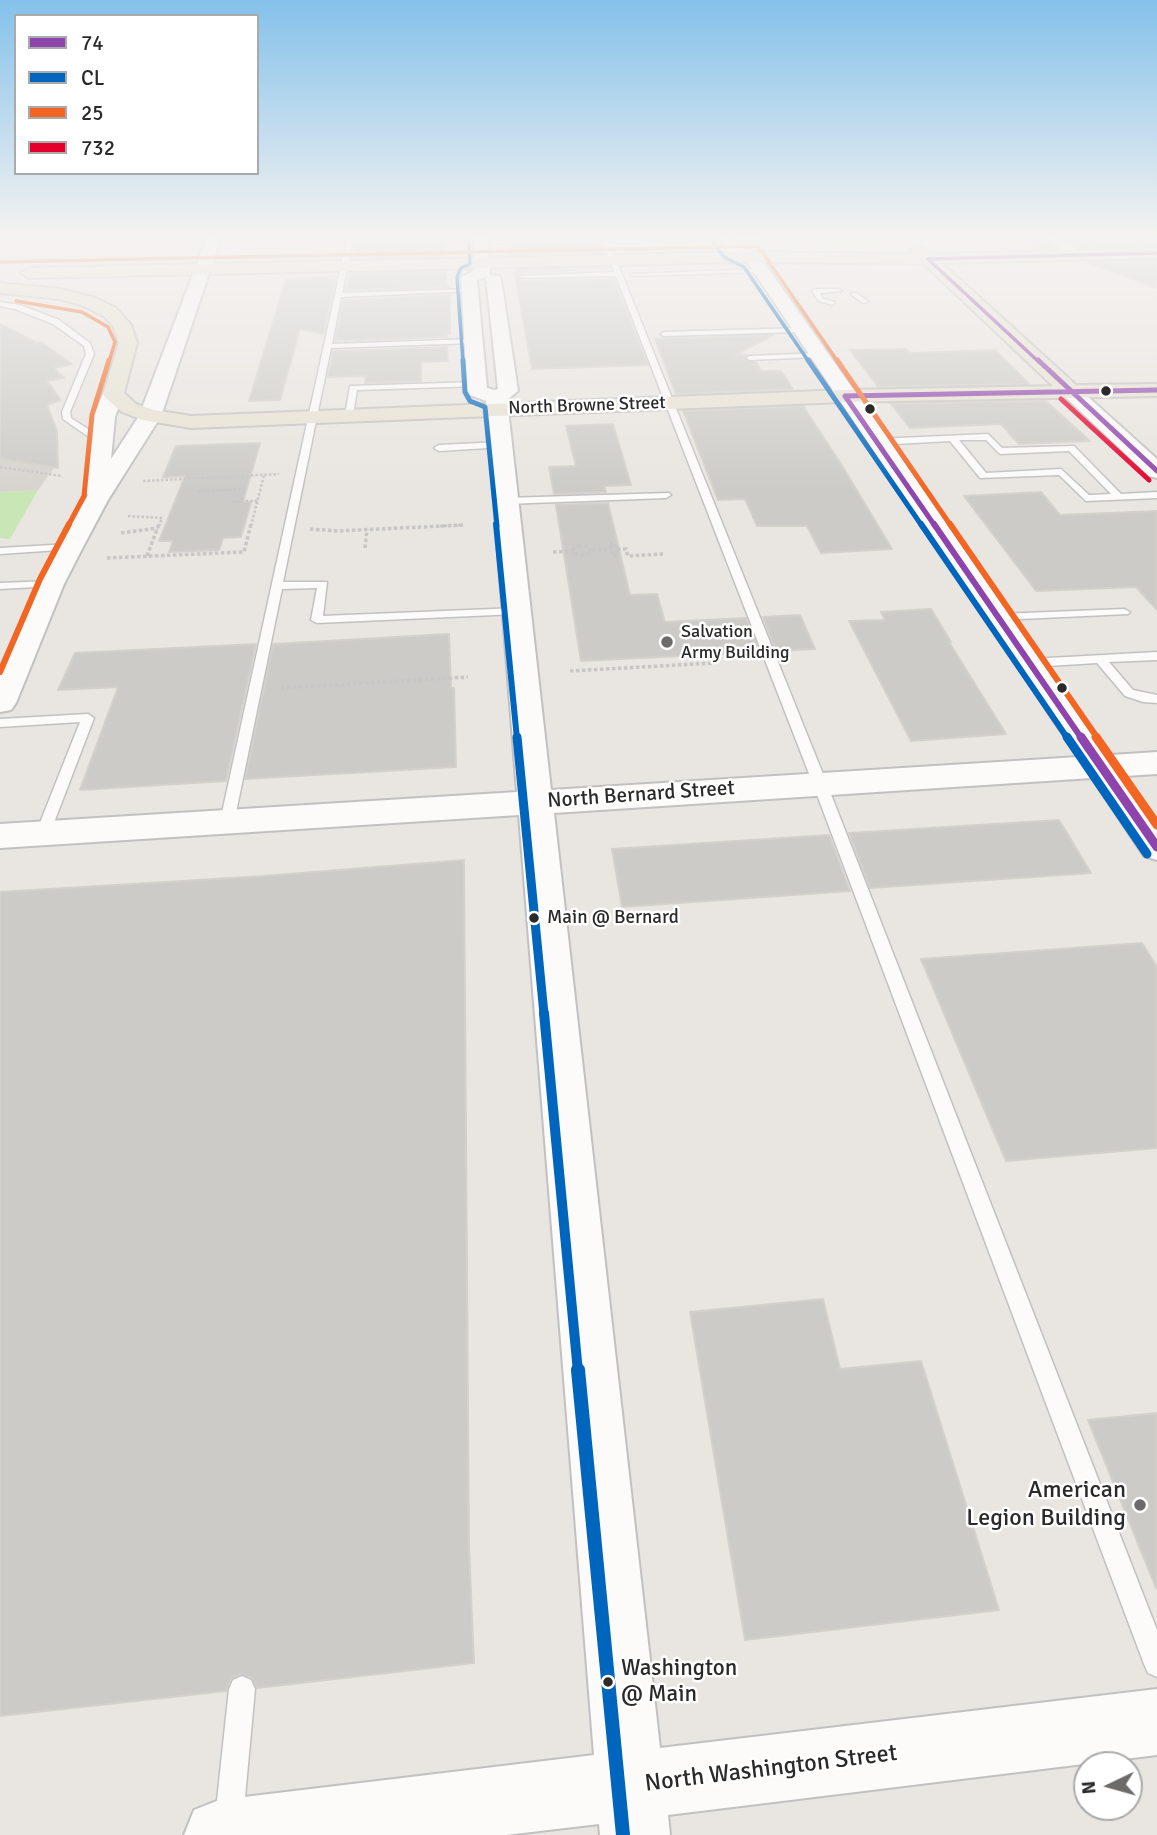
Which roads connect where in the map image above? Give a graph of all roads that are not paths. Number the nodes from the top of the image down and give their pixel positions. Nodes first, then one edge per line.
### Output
1 (52, 321) edge
2 (119, 321) edge
3 (189, 321) edge
4 (334, 321) edge
5 (472, 321) edge
6 (499, 321) edge
7 (640, 321) edge
8 (794, 321) edge
9 (994, 321) edge
10 (800, 330) junction
11 (664, 334) dead end
12 (474, 341) junction
13 (329, 346) junction
14 (817, 355) junction
15 (750, 358) dead end
16 (476, 384) junction
17 (1069, 390) junction
18 (1157, 390) edge
19 (113, 394) junction
20 (845, 396) junction
21 (670, 403) junction
22 (496, 404) junction
23 (349, 415) junction
24 (150, 416) junction
25 (314, 417) junction
26 (952, 438) junction
27 (102, 442) junction
28 (877, 442) junction
29 (500, 445) junction
30 (439, 448) dead end
31 (1157, 471) edge
32 (666, 495) dead end
33 (1157, 495) edge
34 (1119, 497) junction
35 (96, 500) junction
36 (505, 501) junction
37 (70, 547) junction
38 (0, 551) edge
39 (51, 584) junction
40 (0, 586) edge
41 (278, 586) junction
42 (517, 611) junction
43 (1124, 612) dead end
44 (999, 617) junction
45 (1157, 656) edge
46 (1100, 659) junction
47 (1031, 663) junction
48 (1157, 699) edge
49 (0, 703) edge
50 (0, 723) edge
51 (1157, 762) edge
52 (1101, 766) junction
53 (820, 784) junction
54 (535, 802) junction
55 (227, 822) junction
56 (43, 833) junction
57 (0, 836) edge
58 (1155, 841) edge
59 (1157, 1664) edge
60 (242, 1689) dead end
61 (1157, 1722) edge
62 (632, 1811) edge
63 (223, 1835) edge

1 - 27 lane
2 - 19 main road
3 - 24 main road
4 - 13 lane
5 - 12 main road
6 - 22 main road
7 - 21 lane
8 - 10 main road
9 - 17 main road
10 - 11 lane
10 - 14 main road
12 - 13 lane
12 - 16 main road
13 - 25 lane
14 - 15 lane
14 - 20 main road
16 - 22 main road
16 - 23 lane
17 - 18 main road, North Browne Street
17 - 20 main road, North Browne Street
17 - 31 main road
19 - 24 main road, North Browne Street
19 - 27 main road
20 - 21 main road, North Browne Street
20 - 28 main road
21 - 22 main road, North Browne Street
21 - 53 lane
22 - 23 main road, North Browne Street
22 - 29 main road
23 - 25 main road, North Browne Street
24 - 25 main road, North Browne Street
24 - 35 main road
25 - 41 lane
26 - 28 lane
26 - 34 lane
26 - 34 lane
27 - 35 main road
28 - 44 main road
29 - 30 lane
29 - 36 main road
32 - 36 lane
33 - 34 lane
35 - 37 main road
36 - 42 main road
37 - 38 lane
37 - 39 main road
39 - 40 lane
39 - 49 main road
41 - 42 lane
41 - 55 lane
42 - 54 main road
43 - 44 lane
44 - 47 main road
45 - 46 lane
46 - 47 lane
46 - 48 lane
47 - 52 main road
50 - 56 lane
51 - 52 main road, North Bernard Street
52 - 53 main road, North Bernard Street
52 - 58 main road
53 - 54 main road, North Bernard Street
53 - 59 lane
54 - 55 main road, North Bernard Street
54 - 62 main road
55 - 56 main road, North Bernard Street
56 - 57 main road, North Bernard Street
60 - 63 lane
61 - 62 main road, North Washington Street
62 - 63 main road, North Washington Street

